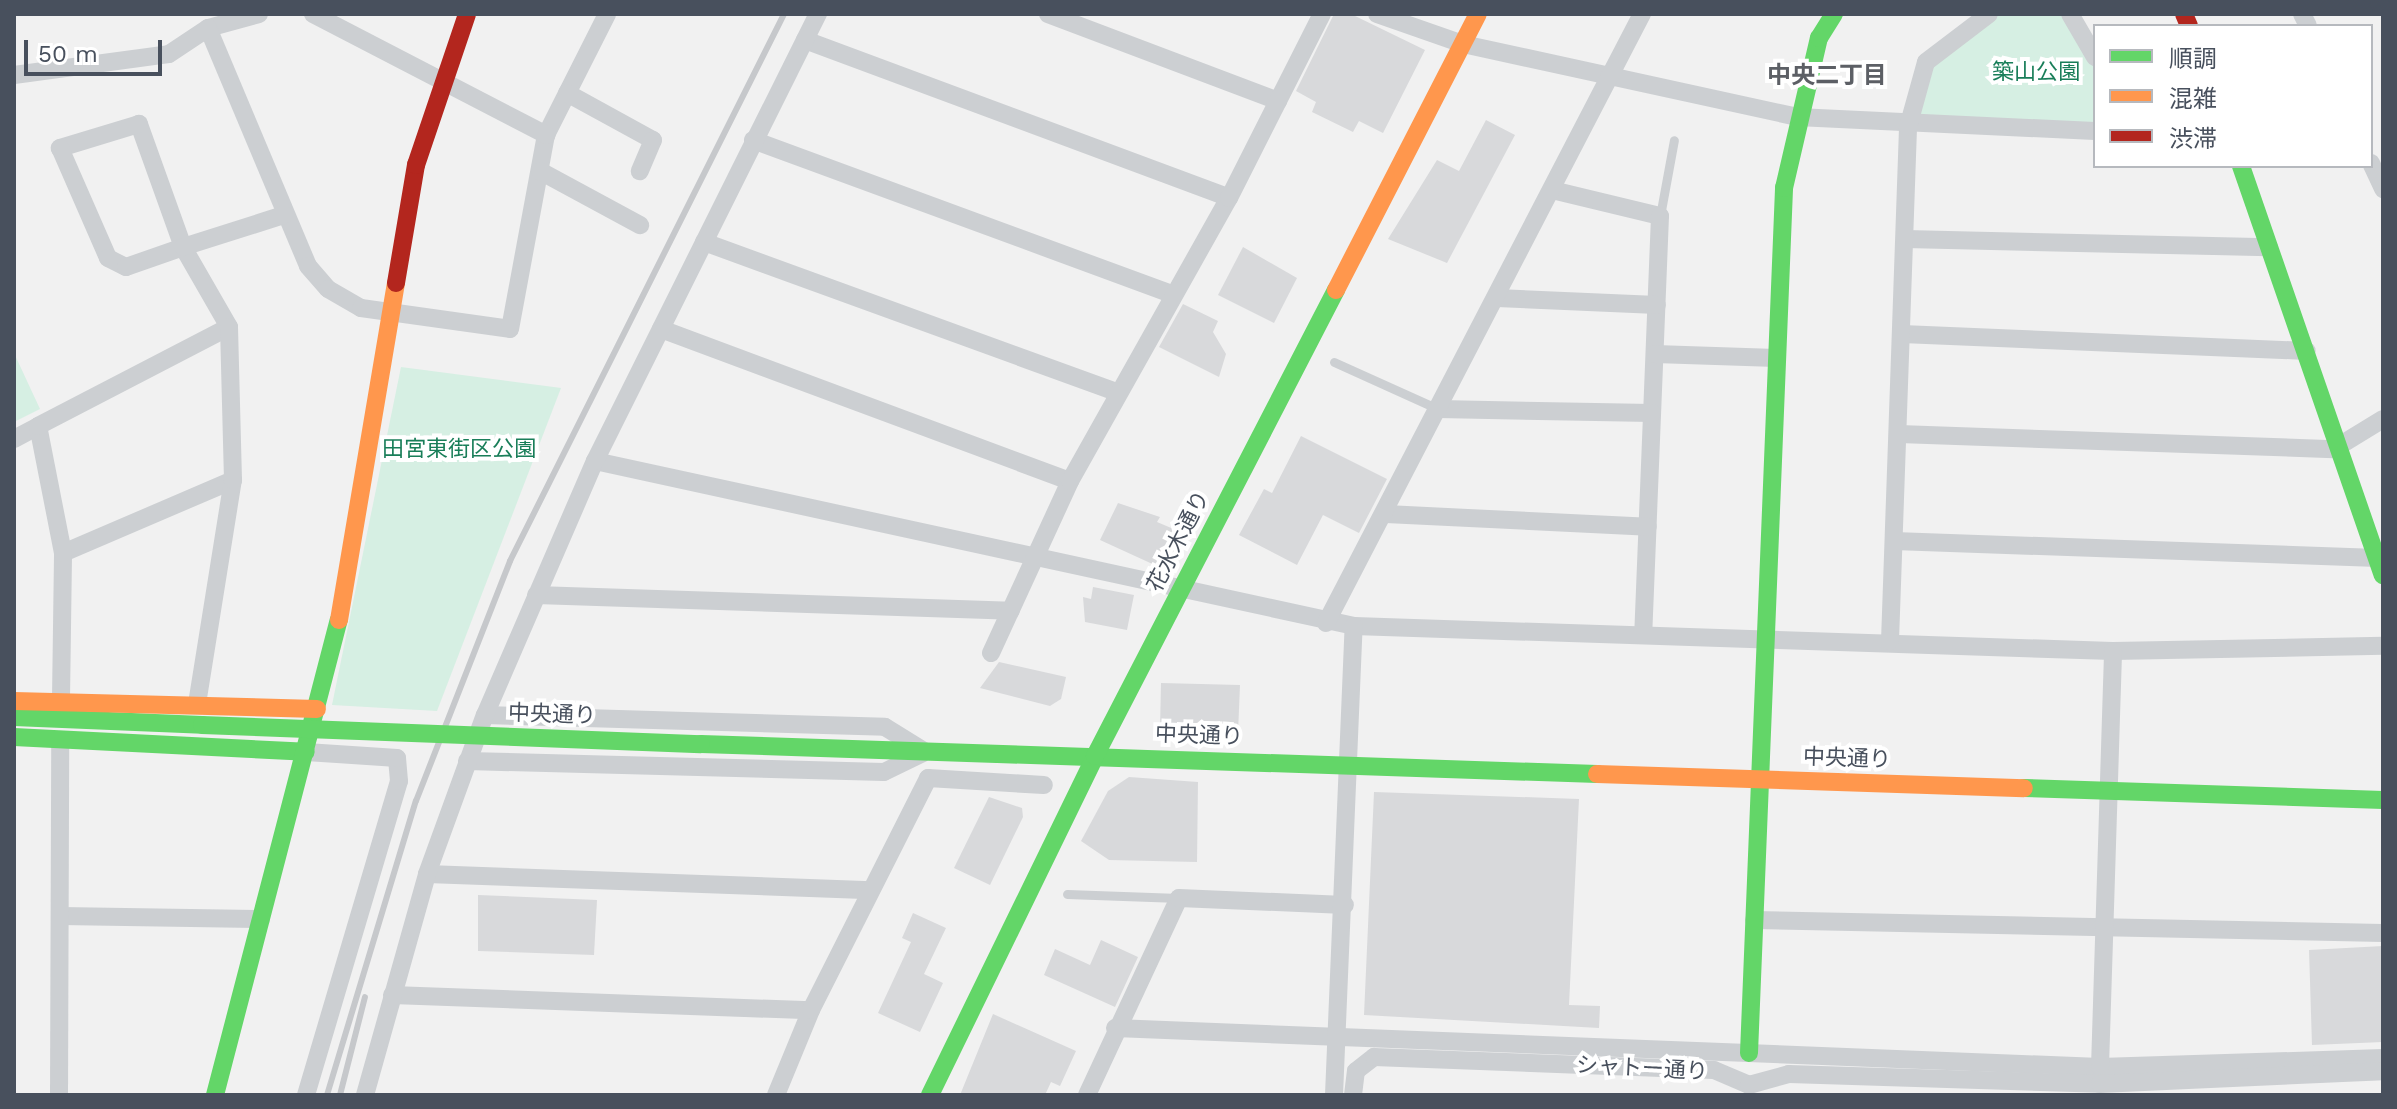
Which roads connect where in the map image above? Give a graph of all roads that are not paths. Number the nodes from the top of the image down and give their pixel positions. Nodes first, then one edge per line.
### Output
1 (259, 14) edge
2 (313, 14) edge
3 (467, 14) edge
4 (607, 14) edge
5 (818, 14) edge
6 (1048, 14) edge
7 (1322, 14) edge
8 (1377, 14) edge
9 (1478, 14) edge
10 (1642, 14) edge
11 (1834, 14) edge
12 (1989, 14) edge
13 (2070, 14) edge
14 (208, 28) junction
15 (805, 40) junction
16 (1463, 44) junction
17 (2093, 54) edge
18 (14, 75) edge
19 (1610, 77) junction
20 (441, 82) junction
21 (567, 93) junction
22 (1278, 101) junction
23 (1797, 117) junction
24 (1908, 127) junction
25 (2093, 131) edge
26 (546, 135) junction
27 (753, 140) junction
28 (1674, 140) dead end
29 (2373, 167) edge
30 (2242, 168) edge
31 (540, 171) junction
32 (640, 171) dead end
33 (2383, 189) edge
34 (1552, 190) junction
35 (1229, 198) junction
36 (284, 215) junction
37 (1660, 216) junction
38 (640, 225) dead end
39 (1905, 239) junction
40 (704, 242) junction
41 (183, 247) junction
42 (2269, 247) junction
43 (1172, 294) junction
44 (1497, 298) junction
45 (1657, 305) junction
46 (391, 317) junction
47 (229, 327) junction
48 (661, 329) junction
49 (1902, 334) junction
50 (2307, 351) junction
51 (1655, 354) junction
52 (1776, 358) junction
53 (1334, 362) dead end
54 (1118, 393) junction
55 (1438, 409) junction
56 (1652, 413) junction
57 (2383, 419) edge
58 (38, 426) junction
59 (1899, 434) junction
60 (14, 439) edge
61 (2341, 444) junction
62 (595, 461) junction
63 (233, 480) junction
64 (1070, 481) junction
65 (1386, 514) junction
66 (1648, 527) junction
67 (1894, 541) junction
68 (63, 553) junction
69 (1036, 558) junction
70 (2380, 566) edge
71 (1179, 592) junction
72 (536, 595) junction
73 (1011, 611) junction
74 (1326, 623) junction
75 (1354, 626) junction
76 (1643, 635) junction
77 (1764, 639) junction
78 (1890, 641) junction
79 (2383, 646) edge
80 (2113, 651) junction
81 (991, 653) dead end
82 (61, 699) junction
83 (14, 701) edge
84 (197, 704) junction
85 (317, 709) junction
86 (485, 715) junction
87 (14, 717) edge
88 (14, 737) edge
89 (60, 741) junction
90 (306, 752) junction
91 (925, 752) junction
92 (1095, 756) junction
93 (467, 761) junction
94 (1351, 763) junction
95 (1759, 779) junction
96 (1044, 785) dead end
97 (2109, 792) junction
98 (2383, 800) edge
99 (427, 874) junction
100 (871, 890) junction
101 (1067, 894) dead end
102 (1179, 898) junction
103 (1345, 905) junction
104 (60, 916) junction
105 (261, 919) junction
106 (1754, 920) junction
107 (2104, 931) junction
108 (2383, 933) edge
109 (392, 995) junction
110 (811, 1010) junction
111 (1115, 1028) junction
112 (1341, 1039) junction
113 (1749, 1053) junction
114 (2383, 1058) edge
115 (2100, 1067) junction
116 (2383, 1071) edge
117 (2193, 1079) edge
118 (1748, 1090) edge
119 (59, 1095) edge
120 (215, 1095) edge
121 (306, 1095) edge
122 (365, 1095) edge
123 (776, 1095) edge
124 (930, 1095) edge
125 (1087, 1095) edge
126 (1334, 1095) edge
127 (1353, 1095) edge

1 - 14 street
2 - 20 street
3 - 20 street
4 - 21 street
5 - 15 street
6 - 22 street
7 - 22 street
8 - 16 street
9 - 16 street, 花水木通り
10 - 19 street
11 - 23 street
12 - 24 street
13 - 17 street
14 - 18 street
14 - 36 street
15 - 27 street
15 - 35 street
16 - 19 street
16 - 71 street, 花水木通り
19 - 23 street
19 - 34 street
20 - 26 street
20 - 46 street
21 - 26 street
21 - 32 street
22 - 35 street
23 - 24 street
23 - 52 street
24 - 25 street
24 - 39 street
26 - 31 street
27 - 40 street
27 - 43 street
28 - 37 lane
29 - 33 street
30 - 42 street
31 - 38 street
31 - 46 street
34 - 37 street
34 - 44 street
35 - 43 street
36 - 41 street
36 - 46 street
37 - 45 street
39 - 42 street
39 - 49 street
40 - 48 street
40 - 54 street
41 - 41 street
41 - 47 street
42 - 50 street
43 - 54 street
44 - 45 street
44 - 55 street
45 - 51 street
46 - 85 street
47 - 58 street
47 - 63 street
48 - 62 street
48 - 64 street
49 - 50 street
49 - 59 street
50 - 61 street
51 - 52 street
51 - 56 street
52 - 77 street
53 - 55 lane
54 - 64 street
55 - 56 street
55 - 65 street
56 - 66 street
57 - 61 street
58 - 60 street
58 - 68 street
59 - 61 street
59 - 67 street
61 - 70 street
62 - 69 street
62 - 72 street
63 - 68 street
63 - 84 street
64 - 69 street
65 - 66 street
65 - 74 street
66 - 76 street
67 - 70 street
67 - 78 street
68 - 82 street
69 - 71 street
69 - 73 street
71 - 74 street
71 - 92 street, 花水木通り
72 - 73 street
72 - 86 street
73 - 81 street
74 - 75 street
75 - 76 street
75 - 94 street
76 - 77 street
77 - 78 street
77 - 95 street
78 - 80 street
79 - 80 street
80 - 97 street
82 - 83 street
82 - 84 street
84 - 85 street
85 - 90 street
86 - 91 street
86 - 93 street
87 - 91 street, 中央通り, bridge
88 - 89 street
89 - 90 street
89 - 104 street
90 - 105 street
90 - 121 street
91 - 92 street, 中央通り
91 - 93 street
92 - 94 street, 中央通り
92 - 124 street, 花水木通り
93 - 99 street
94 - 95 street, 中央通り
94 - 103 street
95 - 97 street, 中央通り
95 - 106 street
96 - 100 street
97 - 98 street, 中央通り
97 - 107 street
99 - 100 street
99 - 109 street
100 - 110 street
101 - 102 lane
102 - 103 street
102 - 111 street
103 - 112 street
104 - 105 street
104 - 119 street
105 - 120 street
106 - 107 street
106 - 113 street
107 - 108 street
107 - 115 street
109 - 110 street
109 - 122 street
110 - 123 street
111 - 112 street
111 - 125 street
112 - 113 street
112 - 126 street
113 - 115 street
113 - 118 street
114 - 117 street
115 - 117 street
116 - 117 street
117 - 118 street
118 - 127 street, シャトー通り

